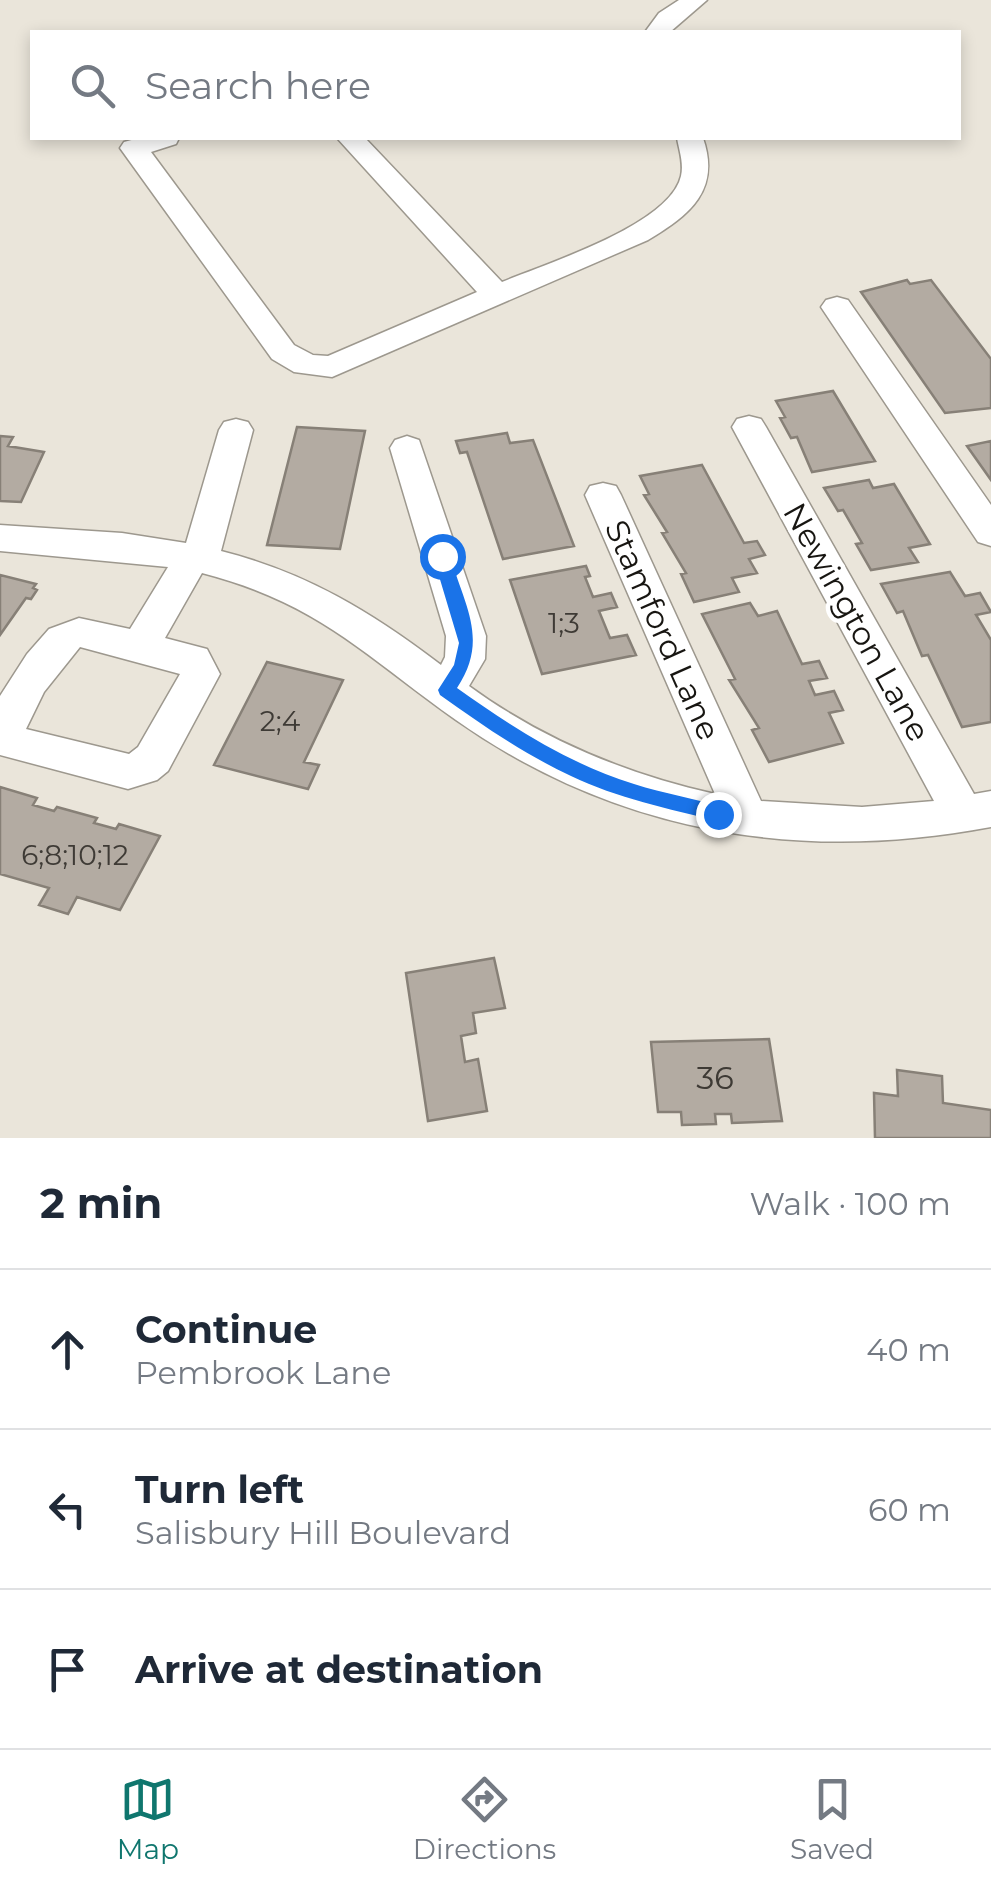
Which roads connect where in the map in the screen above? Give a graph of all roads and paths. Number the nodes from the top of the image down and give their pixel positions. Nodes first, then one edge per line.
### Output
1 (695, 0) edge
2 (659, 30) edge
3 (160, 140) edge
4 (352, 140) edge
5 (691, 140) edge
6 (495, 293) junction
7 (838, 306) dead end
8 (749, 428) dead end
9 (236, 430) dead end
10 (407, 448) dead end
11 (603, 495) dead end
12 (991, 533) edge
13 (0, 538) edge
14 (197, 558) junction
15 (140, 646) junction
16 (446, 690) junction
17 (978, 812) edge
18 (747, 819) junction

1 - 2 street
3 - 6 street
4 - 6 street
5 - 6 street
7 - 12 street
8 - 17 street, Newington Lane
9 - 14 street
10 - 16 street
11 - 18 street, Stamford Lane
13 - 14 street
14 - 15 street
14 - 16 street
15 - 15 street
16 - 18 street
17 - 18 street

